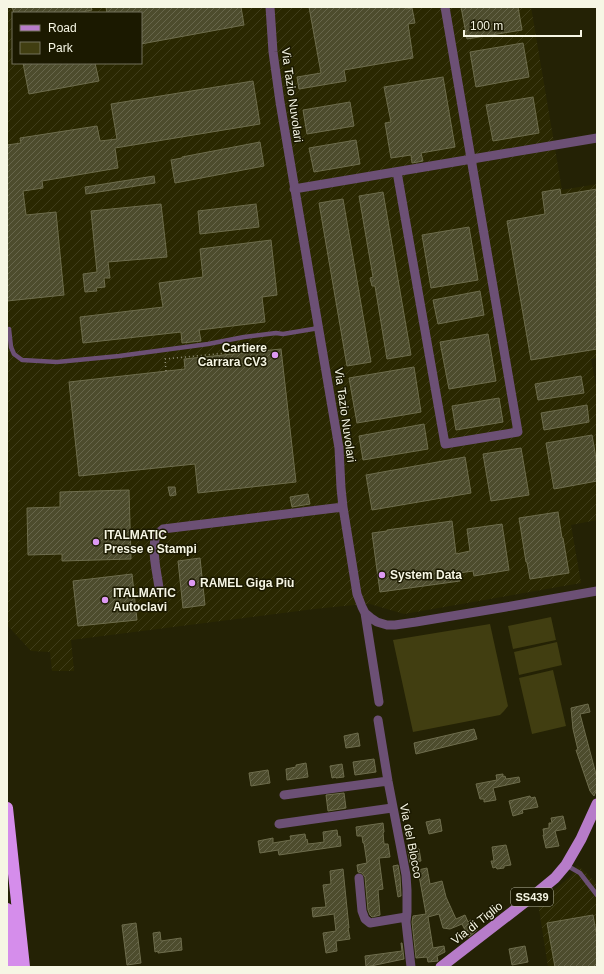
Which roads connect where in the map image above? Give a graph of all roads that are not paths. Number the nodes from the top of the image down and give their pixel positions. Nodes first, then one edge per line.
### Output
1 (270, 7) edge
2 (445, 7) edge
3 (597, 138) edge
4 (472, 159) junction
5 (397, 172) junction
6 (294, 189) junction
7 (320, 328) junction
8 (9, 329) dead end
9 (343, 507) junction
10 (159, 588) dead end
11 (597, 591) edge
12 (365, 613) junction
13 (379, 702) dead end
14 (378, 720) dead end
15 (388, 781) junction
16 (284, 796) dead end
17 (597, 804) edge
18 (7, 808) edge
19 (392, 808) junction
20 (279, 824) dead end
21 (566, 865) junction
22 (358, 878) dead end
23 (597, 895) edge
24 (7, 909) edge
25 (406, 917) junction
26 (13, 967) edge
27 (24, 967) edge
28 (410, 967) edge
29 (441, 967) edge

1 - 6 street, Via Tazio Nuvolari
2 - 4 street
3 - 4 street
4 - 5 street
4 - 5 street
5 - 6 street
6 - 7 street, Via Tazio Nuvolari
7 - 8 lane
7 - 9 street, Via Tazio Nuvolari
9 - 10 street
9 - 12 street, Via Tazio Nuvolari
11 - 12 street
12 - 13 street, Via Tazio Nuvolari
14 - 15 street, Via del Blocco
15 - 16 street
15 - 19 street, Via del Blocco
17 - 21 main road, Via di Tiglio / SS439
18 - 27 highway
19 - 20 street
19 - 25 street, Via del Blocco
21 - 23 lane
21 - 29 main road, Via di Tiglio / SS439
22 - 25 street
24 - 26 highway
25 - 28 street, Via del Blocco

